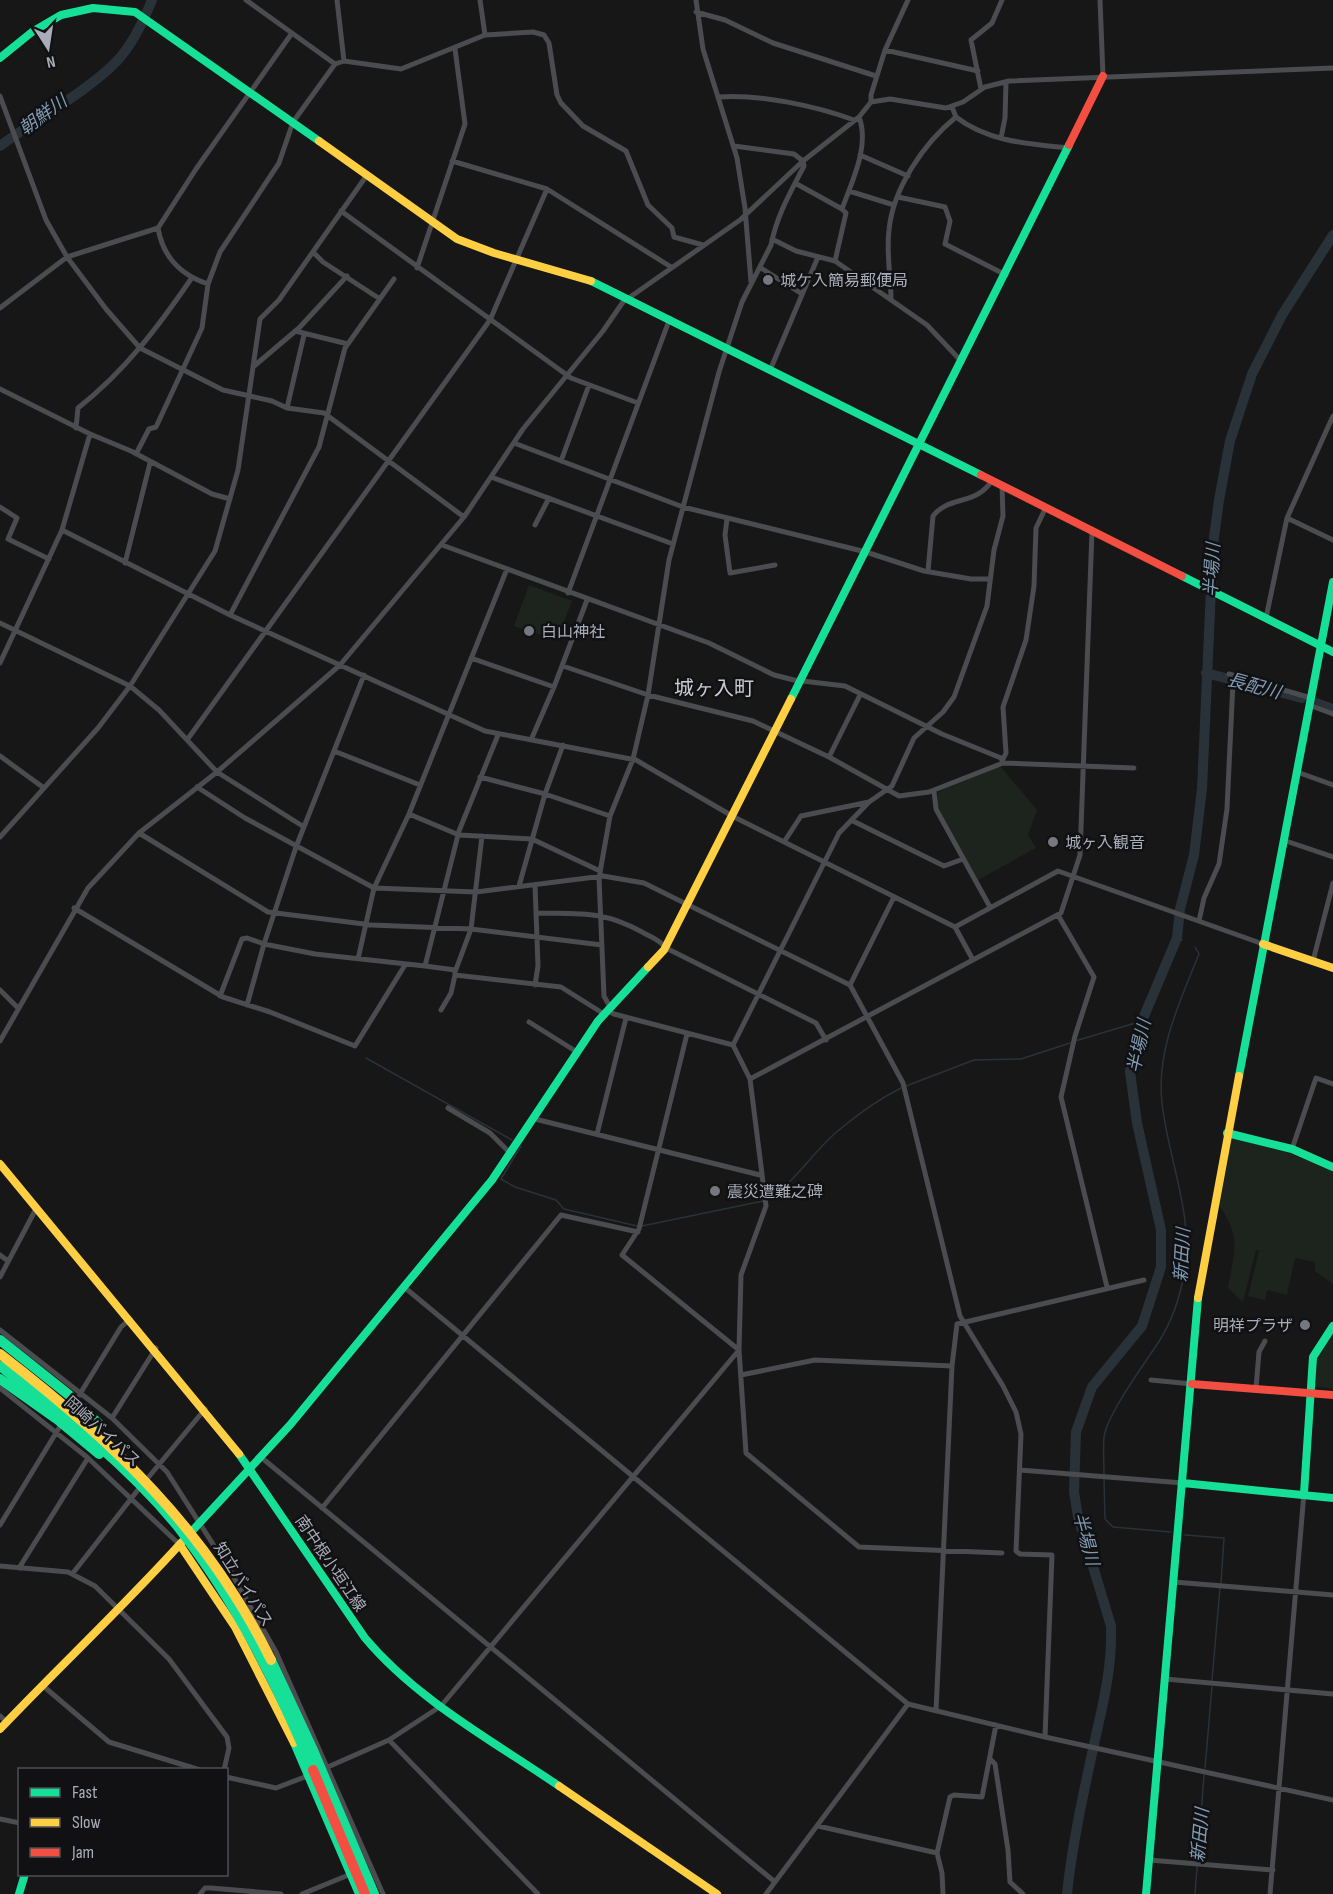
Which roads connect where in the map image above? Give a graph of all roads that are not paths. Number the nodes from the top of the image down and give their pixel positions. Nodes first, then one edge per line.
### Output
1 (246, 0) edge
2 (338, 0) edge
3 (480, 0) edge
4 (696, 0) edge
5 (908, 0) edge
6 (1002, 0) edge
7 (1100, 0) edge
8 (696, 12) junction
9 (292, 33) junction
10 (485, 35) junction
11 (455, 49) junction
12 (885, 50) junction
13 (0, 58) edge
14 (344, 61) junction
15 (335, 64) junction
16 (1333, 68) edge
17 (978, 71) junction
18 (876, 76) junction
19 (1103, 76) junction
20 (1006, 82) junction
21 (981, 89) junction
22 (250, 92) junction
23 (0, 96) edge
24 (718, 97) junction
25 (871, 102) junction
26 (952, 107) junction
27 (956, 117) junction
28 (857, 118) junction
29 (293, 122) junction
30 (1001, 138) junction
31 (734, 146) junction
32 (1069, 148) junction
33 (860, 155) junction
34 (452, 161) junction
35 (803, 161) junction
36 (367, 175) junction
37 (908, 176) junction
38 (795, 183) junction
39 (547, 189) junction
40 (849, 191) junction
41 (898, 197) junction
42 (894, 205) junction
43 (842, 209) junction
44 (341, 211) junction
45 (745, 215) junction
46 (432, 223) junction
47 (158, 228) junction
48 (772, 239) junction
49 (703, 245) junction
50 (313, 252) junction
51 (67, 257) junction
52 (818, 258) junction
53 (518, 260) junction
54 (835, 261) junction
55 (671, 267) junction
56 (417, 268) junction
57 (761, 268) junction
58 (1006, 275) junction
59 (347, 276) junction
60 (191, 279) junction
61 (394, 279) dead end
62 (751, 282) junction
63 (208, 284) junction
64 (802, 294) junction
65 (630, 298) junction
66 (380, 299) junction
67 (891, 300) junction
68 (0, 308) edge
69 (670, 318) junction
70 (490, 320) junction
71 (295, 332) junction
72 (304, 335) junction
73 (348, 344) junction
74 (727, 346) junction
75 (140, 348) junction
76 (962, 362) junction
77 (253, 367) junction
78 (771, 368) junction
79 (183, 371) junction
80 (567, 375) junction
81 (589, 385) junction
82 (0, 389) edge
83 (247, 396) junction
84 (638, 403) junction
85 (287, 408) junction
86 (1333, 417) edge
87 (327, 418) junction
88 (76, 428) junction
89 (90, 435) junction
90 (514, 443) junction
91 (921, 444) junction
92 (136, 454) junction
93 (561, 461) junction
94 (150, 463) junction
95 (388, 463) junction
96 (491, 477) junction
97 (609, 479) junction
98 (992, 480) junction
99 (1002, 485) junction
100 (549, 498) junction
101 (230, 499) junction
102 (0, 507) edge
103 (683, 507) junction
104 (1046, 507) junction
105 (596, 515) junction
106 (464, 517) junction
107 (1287, 518) junction
108 (727, 519) junction
109 (535, 525) dead end
110 (62, 530) junction
111 (1092, 531) junction
112 (1333, 540) edge
113 (674, 544) junction
114 (442, 545) junction
115 (866, 552) junction
116 (49, 559) junction
117 (125, 563) junction
118 (775, 565) dead end
119 (507, 569) junction
120 (928, 571) junction
121 (990, 579) junction
122 (1333, 582) edge
123 (188, 593) junction
124 (568, 593) junction
125 (587, 600) junction
126 (230, 615) junction
127 (1266, 618) junction
128 (0, 624) edge
129 (660, 626) junction
130 (266, 630) junction
131 (15, 631) junction
132 (1320, 645) junction
133 (1333, 652) edge
134 (471, 658) junction
135 (0, 663) edge
136 (340, 665) junction
137 (562, 666) junction
138 (1229, 674) dead end
139 (364, 675) junction
140 (1235, 678) junction
141 (802, 681) junction
142 (130, 686) junction
143 (554, 687) junction
144 (648, 695) junction
145 (860, 695) junction
146 (1310, 701) junction
147 (1333, 714) edge
148 (449, 715) junction
149 (926, 725) junction
150 (776, 732) junction
151 (498, 735) junction
152 (187, 740) junction
153 (531, 740) junction
154 (563, 745) junction
155 (334, 751) junction
156 (0, 756) edge
157 (829, 757) junction
158 (633, 759) junction
159 (1003, 761) junction
160 (1083, 766) junction
161 (1134, 768) dead end
162 (217, 772) junction
163 (1297, 772) junction
164 (480, 777) junction
165 (420, 785) junction
166 (1333, 785) edge
167 (197, 787) junction
168 (44, 788) junction
169 (889, 789) junction
170 (934, 790) junction
171 (545, 794) junction
172 (868, 802) junction
173 (409, 814) junction
174 (609, 816) junction
175 (734, 817) junction
176 (853, 820) junction
177 (304, 826) junction
178 (139, 833) junction
179 (459, 835) junction
180 (482, 836) junction
181 (0, 837) edge
182 (532, 839) junction
183 (1284, 840) junction
184 (784, 842) junction
185 (296, 847) junction
186 (1333, 857) edge
187 (963, 859) junction
188 (825, 862) junction
189 (599, 874) junction
190 (1073, 875) junction
191 (1333, 883) edge
192 (535, 885) junction
193 (519, 886) junction
194 (374, 888) junction
195 (444, 892) junction
196 (476, 892) junction
197 (894, 897) junction
198 (690, 905) junction
199 (990, 907) junction
200 (74, 908) junction
201 (272, 913) junction
202 (536, 913) junction
203 (601, 915) junction
204 (1058, 915) junction
205 (1198, 921) junction
206 (367, 924) junction
207 (435, 927) junction
208 (955, 927) junction
209 (471, 929) junction
210 (537, 939) junction
211 (264, 944) junction
212 (1263, 944) junction
213 (602, 945) junction
214 (666, 948) junction
215 (781, 950) junction
216 (358, 959) junction
217 (973, 960) junction
218 (1313, 961) junction
219 (405, 965) junction
220 (425, 966) junction
221 (1333, 968) edge
222 (455, 973) junction
223 (535, 985) junction
224 (850, 985) junction
225 (0, 990) edge
226 (758, 994) junction
227 (220, 996) junction
228 (247, 1005) junction
229 (18, 1008) junction
230 (441, 1010) dead end
231 (607, 1010) junction
232 (626, 1018) junction
233 (869, 1018) junction
234 (528, 1022) dead end
235 (687, 1034) junction
236 (826, 1040) junction
237 (0, 1041) edge
238 (733, 1045) junction
239 (576, 1052) junction
240 (750, 1079) junction
241 (1333, 1084) edge
242 (448, 1108) dead end
243 (535, 1119) junction
244 (1227, 1133) junction
245 (597, 1134) junction
246 (1292, 1149) junction
247 (658, 1150) junction
248 (511, 1154) junction
249 (0, 1164) edge
250 (1333, 1167) edge
251 (760, 1175) junction
252 (37, 1207) junction
253 (639, 1228) junction
254 (0, 1255) edge
255 (8, 1261) junction
256 (0, 1277) edge
257 (1144, 1280) dead end
258 (404, 1287) junction
259 (1107, 1287) junction
260 (130, 1319) junction
261 (963, 1322) junction
262 (1333, 1326) edge
263 (0, 1330) edge
264 (464, 1335) junction
265 (0, 1340) edge
266 (1264, 1341) dead end
267 (156, 1348) junction
268 (739, 1350) junction
269 (0, 1354) edge
270 (0, 1366) edge
271 (952, 1366) junction
272 (741, 1375) junction
273 (0, 1379) edge
274 (1151, 1380) dead end
275 (1192, 1384) junction
276 (0, 1388) edge
277 (1256, 1388) junction
278 (82, 1392) junction
279 (1310, 1392) junction
280 (1333, 1395) edge
281 (205, 1409) junction
282 (112, 1418) junction
283 (56, 1432) junction
284 (88, 1458) junction
285 (262, 1458) junction
286 (159, 1463) junction
287 (1020, 1470) junction
288 (250, 1471) junction
289 (632, 1476) junction
290 (1182, 1483) junction
291 (1304, 1493) junction
292 (132, 1497) junction
293 (1333, 1498) edge
294 (322, 1508) junction
295 (0, 1525) edge
296 (199, 1526) junction
297 (178, 1528) junction
298 (200, 1543) junction
299 (180, 1545) junction
300 (943, 1550) junction
301 (1002, 1553) dead end
302 (0, 1566) edge
303 (19, 1568) junction
304 (72, 1573) junction
305 (1174, 1582) junction
306 (1297, 1592) junction
307 (1333, 1595) edge
308 (118, 1612) junction
309 (491, 1647) junction
310 (1166, 1680) junction
311 (42, 1684) junction
312 (1289, 1690) junction
313 (1333, 1694) edge
314 (908, 1704) junction
315 (441, 1706) junction
316 (936, 1711) junction
317 (2, 1722) edge
318 (996, 1725) junction
319 (1045, 1737) junction
320 (389, 1740) junction
321 (991, 1760) junction
322 (1159, 1761) junction
323 (329, 1767) junction
324 (194, 1768) edge
325 (224, 1768) edge
326 (307, 1776) junction
327 (228, 1777) edge
328 (1281, 1788) junction
329 (1333, 1800) edge
330 (0, 1819) edge
331 (18, 1823) edge
332 (818, 1826) junction
333 (937, 1853) junction
334 (1149, 1860) junction
335 (1273, 1870) junction
336 (351, 1874) junction
337 (25, 1876) edge
338 (775, 1882) junction
339 (19, 1894) edge
340 (200, 1894) edge
341 (281, 1894) edge
342 (302, 1894) edge
343 (359, 1894) edge
344 (365, 1894) edge
345 (374, 1894) edge
346 (383, 1894) edge
347 (538, 1894) edge
348 (717, 1894) edge
349 (766, 1894) edge
350 (943, 1894) edge
351 (1023, 1894) edge
352 (1146, 1894) edge
353 (1270, 1894) edge

1 - 9 street
2 - 14 street
3 - 10 street
4 - 8 street
5 - 12 street
6 - 17 street
7 - 19 street
8 - 18 street
8 - 24 street
9 - 15 street
9 - 22 street
10 - 11 street
10 - 49 street
11 - 14 street
11 - 34 street
12 - 17 street
12 - 18 street
13 - 22 main road
14 - 15 street
15 - 29 street
16 - 19 street
17 - 21 street
18 - 25 street
19 - 20 street
19 - 32 main road
20 - 21 street
20 - 30 street
21 - 26 street
22 - 29 main road
22 - 47 street
23 - 51 street
24 - 28 street
24 - 31 street
25 - 26 street
25 - 28 street
26 - 27 street
27 - 30 street
27 - 37 street
28 - 33 street
28 - 35 street
29 - 36 main road
29 - 63 street
30 - 32 street
31 - 35 street
31 - 45 street
32 - 58 main road
33 - 37 street
33 - 40 street
34 - 39 street
34 - 46 street
35 - 38 street
35 - 45 street
36 - 44 street
36 - 46 main road
37 - 41 street
38 - 43 street
38 - 48 street
39 - 53 street
39 - 55 street
40 - 42 street
40 - 43 street
41 - 42 street
41 - 58 street
42 - 67 street
43 - 54 street
44 - 50 street
44 - 56 street
45 - 49 street
45 - 62 street
46 - 53 main road
46 - 56 street
47 - 51 street
47 - 60 street
48 - 52 street
48 - 57 street
49 - 55 street
50 - 59 street
50 - 77 street
51 - 68 street
51 - 75 street
52 - 54 street
52 - 64 street
53 - 65 main road
53 - 70 street
54 - 67 street
55 - 65 street
56 - 70 street
57 - 62 street
57 - 64 street
58 - 76 main road
59 - 66 street
59 - 71 street
60 - 63 street
60 - 75 street
61 - 66 street
62 - 74 street
63 - 79 street
64 - 78 street
65 - 69 main road
65 - 80 street
66 - 73 street
67 - 76 street
69 - 74 main road
69 - 84 street
70 - 80 street
70 - 95 street
71 - 72 street
71 - 77 street
72 - 73 street
72 - 85 street
73 - 87 street
74 - 78 main road
74 - 103 street
75 - 79 street
75 - 88 street
76 - 91 main road
77 - 83 street
78 - 91 main road
79 - 83 street
79 - 92 street
80 - 81 street
80 - 90 street
81 - 84 street
81 - 93 street
82 - 88 street
83 - 85 street
83 - 101 street
84 - 97 street
85 - 87 street
86 - 107 street
87 - 95 street
87 - 126 street
88 - 89 street
89 - 92 street
89 - 110 street
90 - 93 street
90 - 96 street
91 - 98 main road
91 - 115 main road
92 - 94 street
93 - 97 street
94 - 101 street
94 - 117 street
95 - 106 street
95 - 130 street
96 - 100 street
96 - 106 street
97 - 103 street
97 - 105 street
98 - 99 main road
98 - 120 street
99 - 104 main road
99 - 121 street
100 - 105 street
100 - 109 street
101 - 123 street
102 - 116 street
103 - 108 street
103 - 113 street
104 - 111 main road
104 - 159 street
105 - 113 street
105 - 124 street
106 - 114 street
107 - 112 street
107 - 127 street
108 - 115 street
108 - 118 street
110 - 116 street
110 - 117 street
111 - 127 main road
111 - 160 street
113 - 129 street
114 - 119 street
114 - 136 street
115 - 120 street
115 - 141 main road
116 - 131 street
117 - 123 street
119 - 124 street
119 - 134 street
120 - 121 street
121 - 149 street
122 - 132 main road
123 - 126 street
123 - 142 street
124 - 125 street
125 - 129 street
125 - 137 street
126 - 130 street
127 - 132 main road
128 - 131 street
129 - 141 street
129 - 144 street
130 - 136 street
130 - 152 street
131 - 135 street
131 - 142 street
132 - 133 main road
132 - 146 main road
134 - 143 street
134 - 148 street
136 - 139 street
136 - 162 street
137 - 143 street
137 - 144 street
138 - 140 street
139 - 148 street
139 - 155 street
140 - 146 street
140 - 205 street
141 - 145 street
141 - 150 main road
142 - 152 street
142 - 168 street
143 - 153 street
144 - 150 street
144 - 158 street
145 - 149 street
145 - 157 street
146 - 147 street
146 - 163 main road
148 - 151 street
148 - 165 street
149 - 159 street
149 - 169 street
150 - 157 street
150 - 175 main road
151 - 153 street
151 - 164 street
152 - 162 street
153 - 154 street
154 - 158 street
154 - 171 street
155 - 165 street
155 - 177 street
156 - 168 street
157 - 169 street
158 - 174 street
158 - 175 street
159 - 160 street
159 - 170 street
160 - 161 street
160 - 190 street
162 - 167 street
162 - 177 street
163 - 166 street
163 - 183 main road
164 - 171 street
164 - 179 street
165 - 173 street
167 - 178 street
167 - 185 street
168 - 181 street
169 - 170 street
169 - 172 street
170 - 187 street
171 - 174 street
171 - 182 street
172 - 176 street
172 - 184 street
173 - 179 street
173 - 194 street
174 - 189 street
175 - 184 street
175 - 198 main road
176 - 187 street
176 - 188 street
177 - 185 street
178 - 200 street
178 - 201 street
179 - 180 street
179 - 195 street
180 - 182 street
180 - 196 street
182 - 189 street
182 - 193 street
183 - 186 street
183 - 212 main road
184 - 188 street
185 - 194 street
185 - 201 street
187 - 199 street
188 - 197 street
188 - 215 street
189 - 192 street
189 - 198 street
189 - 203 street
190 - 199 street
190 - 204 street
190 - 205 street
191 - 218 street
192 - 193 street
192 - 202 street
193 - 196 street
194 - 195 street
194 - 206 street
195 - 196 street
195 - 207 street
196 - 209 street
197 - 208 street
197 - 224 street
198 - 214 main road
198 - 215 street
199 - 208 street
200 - 227 street
200 - 229 street
201 - 206 street
201 - 211 street
202 - 203 street
202 - 210 street
203 - 213 street
203 - 214 street
204 - 217 street
204 - 259 street
205 - 212 street
206 - 207 street
206 - 216 street
207 - 209 street
207 - 220 street
208 - 217 street
209 - 210 street
209 - 222 street
210 - 213 street
210 - 223 street
211 - 216 street
211 - 227 street
211 - 228 street
212 - 218 main road
212 - 244 main road
213 - 231 street
214 - 226 street
214 - 231 main road
215 - 224 street
215 - 226 street
216 - 219 street
217 - 233 street
218 - 221 main road
219 - 220 street
219 - 228 street
220 - 222 street
222 - 223 street
222 - 230 street
223 - 231 street
224 - 233 street
225 - 229 street
226 - 236 street
226 - 238 street
227 - 228 street
229 - 237 street
231 - 232 street
231 - 239 main road
232 - 235 street
232 - 245 street
233 - 236 street
233 - 261 street
234 - 239 street
235 - 238 street
235 - 247 street
236 - 240 street
238 - 240 street
239 - 243 main road
240 - 251 street
241 - 246 street
242 - 248 street
243 - 245 street
243 - 248 main road
244 - 246 main road
244 - 275 main road
245 - 247 street
246 - 250 main road
247 - 251 street
247 - 253 street
248 - 258 main road
249 - 252 main road, 南中根小垣江線
251 - 268 street
252 - 255 street
252 - 260 main road, 南中根小垣江線
253 - 264 street
253 - 268 street
254 - 255 street
255 - 256 street
257 - 259 street
258 - 264 street
258 - 285 main road
259 - 261 street
260 - 267 main road, 南中根小垣江線
260 - 278 street
261 - 271 street
261 - 287 street
262 - 279 main road
263 - 278 street
264 - 289 street
264 - 294 street
265 - 298 main road, bridge
266 - 277 street
267 - 281 main road, 南中根小垣江線
267 - 282 street
268 - 272 street
268 - 289 street
269 - 298 main road, 知立バイパス, bridge
270 - 297 main road, 岡崎バイパス, bridge
271 - 272 street
271 - 300 street
272 - 300 street
273 - 297 main road, bridge
274 - 275 street
275 - 277 main road
275 - 290 main road
276 - 283 street
277 - 279 main road
278 - 282 street
278 - 283 street
279 - 280 main road
279 - 291 main road
281 - 286 street
281 - 288 main road, 南中根小垣江線
282 - 286 street
283 - 284 street
283 - 295 street
284 - 292 street
284 - 303 street
285 - 288 main road
285 - 294 street
286 - 292 street
286 - 296 street
287 - 290 street
287 - 319 street
288 - 296 main road
288 - 315 main road, 南中根小垣江線
289 - 309 street
289 - 314 street
290 - 291 main road
290 - 305 main road
291 - 293 main road
291 - 306 street
292 - 299 street
292 - 304 street
294 - 309 street
296 - 299 main road
296 - 323 street
297 - 344 main road, 知立バイパス, bridge
298 - 345 main road, 知立バイパス, bridge
299 - 308 main road
299 - 326 main road
300 - 301 street
300 - 316 street
302 - 303 street
303 - 304 street
304 - 308 street
305 - 306 street
305 - 310 main road
306 - 307 street
306 - 312 street
308 - 311 main road
308 - 325 street
309 - 315 street
309 - 338 street
310 - 312 street
310 - 322 main road
311 - 317 main road
311 - 324 street
312 - 313 street
312 - 328 street
314 - 316 street
314 - 332 street
315 - 320 street
315 - 348 main road, 南中根小垣江線
316 - 318 street
318 - 319 street
318 - 321 street
319 - 322 street
320 - 323 street
320 - 347 street
321 - 333 street
321 - 351 street
322 - 328 street
322 - 334 main road
323 - 326 street
323 - 346 street
326 - 327 street
326 - 336 main road
328 - 329 street
328 - 335 street
330 - 331 street
332 - 333 street
332 - 338 street
333 - 350 street
334 - 335 street
334 - 352 main road
335 - 353 street
336 - 342 street
336 - 343 main road
337 - 339 main road
338 - 349 street
340 - 341 street

